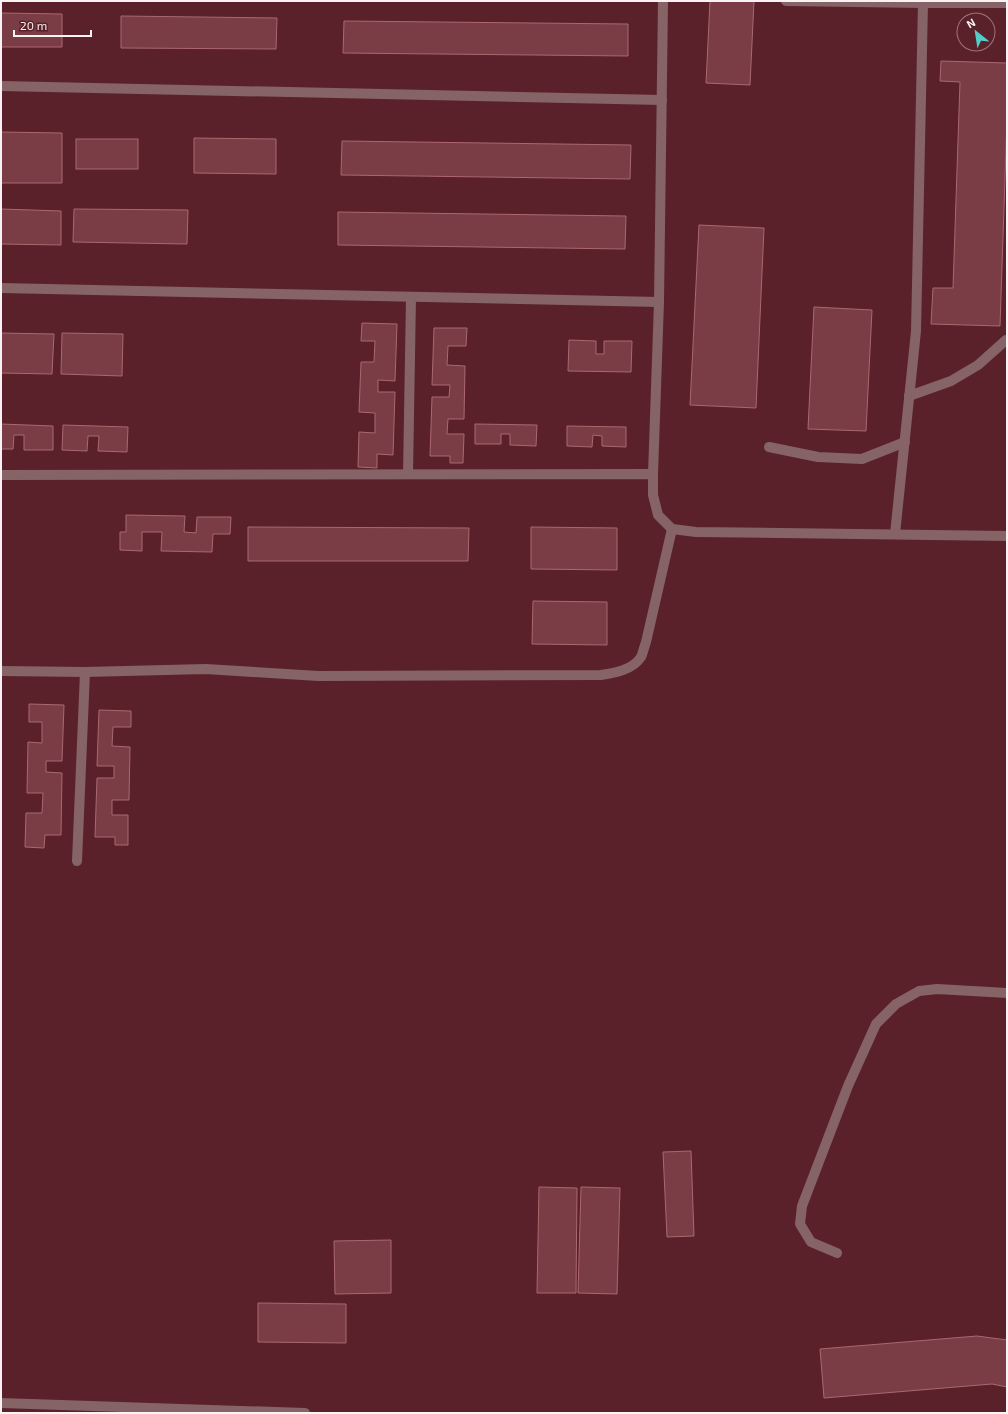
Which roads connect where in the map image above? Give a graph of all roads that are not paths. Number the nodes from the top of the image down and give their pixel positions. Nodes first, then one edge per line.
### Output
1 (663, 1) edge
2 (786, 1) edge
3 (923, 3) junction
4 (1007, 3) edge
5 (1, 86) edge
6 (662, 100) junction
7 (1, 288) edge
8 (411, 297) junction
9 (659, 302) junction
10 (1006, 340) dead end
11 (910, 396) junction
12 (905, 442) junction
13 (769, 447) dead end
14 (408, 474) junction
15 (653, 474) junction
16 (1, 475) edge
17 (672, 529) junction
18 (895, 534) junction
19 (1007, 536) edge
20 (1, 671) edge
21 (85, 672) junction
22 (77, 861) dead end
23 (1007, 993) edge
24 (837, 1253) dead end
25 (1, 1403) edge
26 (305, 1413) edge

1 - 6 lane
2 - 3 lane
3 - 4 lane
3 - 11 lane
5 - 6 lane
6 - 9 lane
7 - 8 lane
8 - 9 lane
8 - 14 lane
9 - 15 lane
10 - 11 lane
11 - 12 lane
12 - 13 lane
12 - 18 lane
14 - 15 lane
14 - 16 lane
15 - 17 lane
17 - 18 lane
17 - 21 lane
18 - 19 lane
20 - 21 lane
21 - 22 lane
23 - 24 lane
25 - 26 lane

